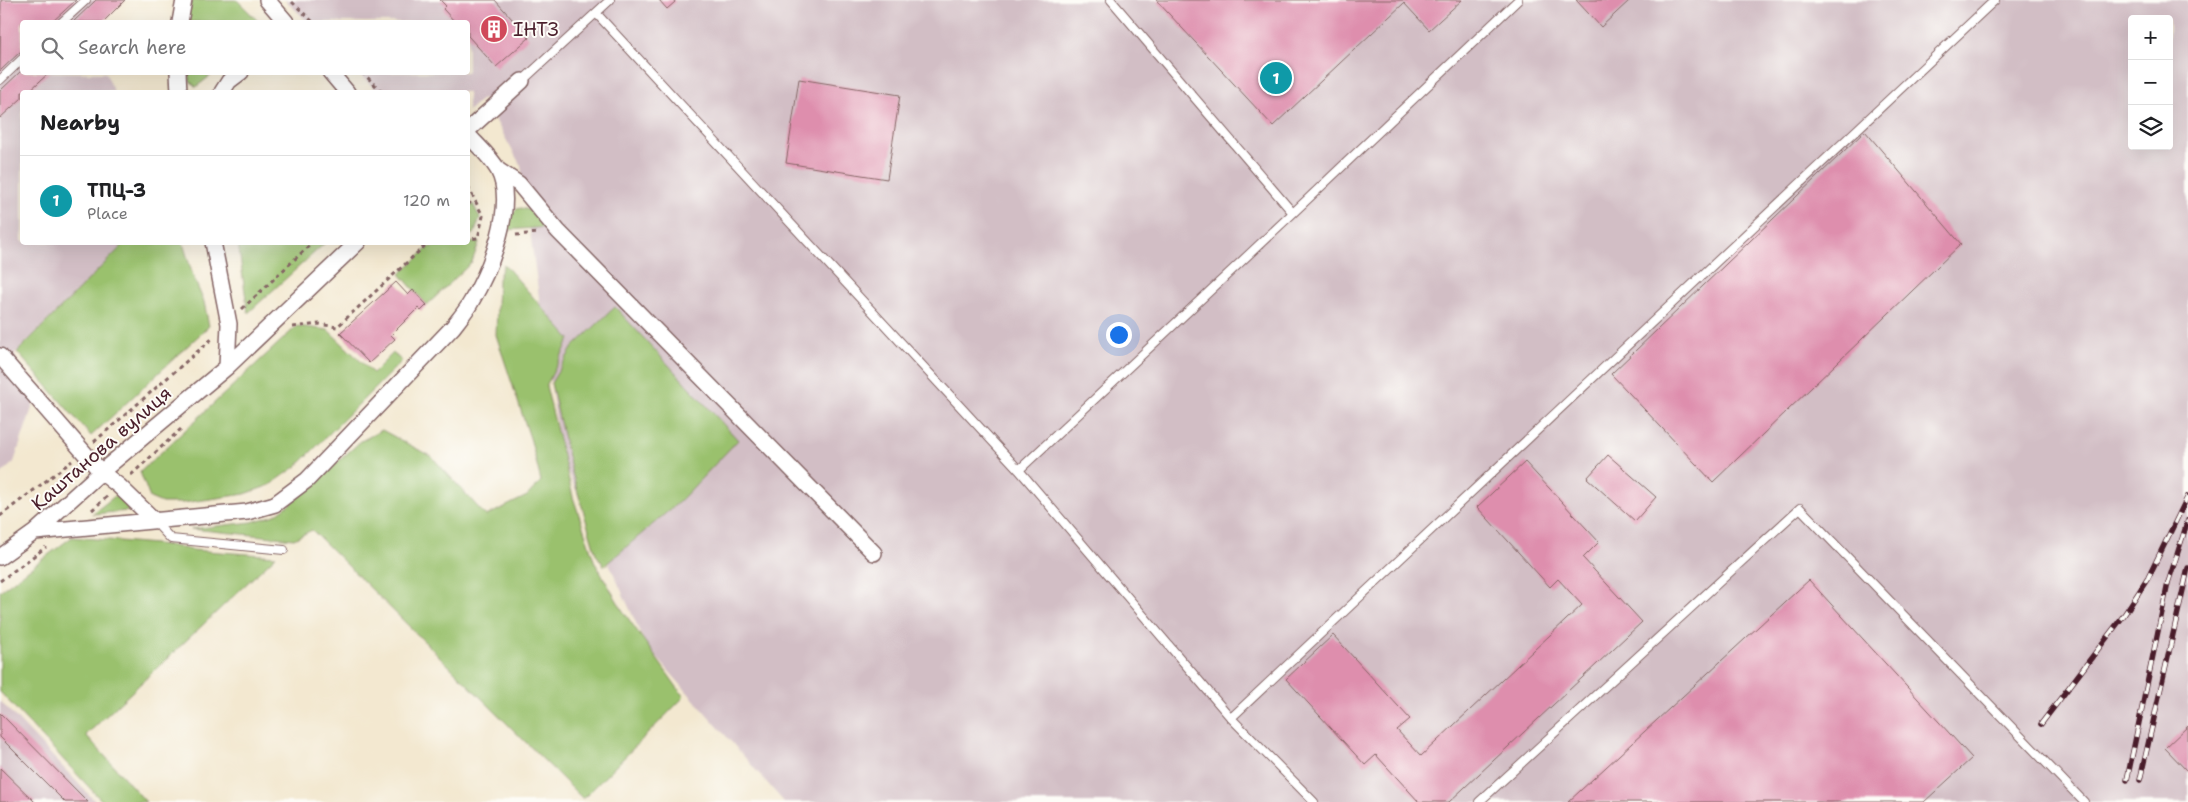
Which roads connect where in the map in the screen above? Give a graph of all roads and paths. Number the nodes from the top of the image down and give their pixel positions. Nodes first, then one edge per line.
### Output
1 (86, 0) edge
2 (184, 0) edge
3 (267, 0) edge
4 (290, 0) edge
5 (610, 0) edge
6 (1112, 0) edge
7 (1518, 0) edge
8 (1995, 0) edge
9 (596, 13) junction
10 (64, 20) edge
11 (180, 20) edge
12 (284, 20) edge
13 (311, 20) edge
14 (20, 61) edge
15 (178, 75) edge
16 (237, 75) edge
17 (333, 75) edge
18 (365, 75) edge
19 (0, 80) edge
20 (522, 81) joint
21 (179, 90) edge
22 (223, 90) edge
23 (345, 90) edge
24 (380, 90) edge
25 (470, 128) edge
26 (470, 137) edge
27 (498, 170) junction
28 (470, 191) edge
29 (474, 199) junction
30 (470, 202) edge
31 (1293, 213) junction
32 (470, 239) edge
33 (214, 245) edge
34 (310, 245) edge
35 (355, 245) edge
36 (427, 245) edge
37 (229, 324) junction
38 (291, 327) dead end
39 (0, 356) edge
40 (227, 367) junction
41 (183, 427) dead end
42 (83, 452) junction
43 (1019, 470) junction
44 (102, 472) junction
45 (119, 486) junction
46 (0, 516) edge
47 (154, 520) junction
48 (71, 528) junction
49 (35, 532) junction
50 (47, 546) dead end
51 (284, 550) dead end
52 (874, 554) dead end
53 (0, 557) edge
54 (0, 581) edge
55 (1231, 718) junction
56 (1314, 802) edge
57 (1479, 802) edge
58 (2084, 802) edge

1 - 10 lane
2 - 11 street
3 - 12 street
4 - 13 path
5 - 9 lane
6 - 31 lane
7 - 31 lane
8 - 55 lane
9 - 20 lane
9 - 43 lane
14 - 19 lane
15 - 21 street
16 - 22 street
17 - 23 street
18 - 24 path
20 - 25 street
26 - 27 street
27 - 47 street
27 - 52 street
28 - 29 path
29 - 30 path
29 - 32 path
31 - 43 lane
33 - 37 street
34 - 37 path
35 - 40 street, Каштанова вулиця
36 - 38 path
37 - 40 street
37 - 42 path
39 - 42 street
40 - 44 street, Каштанова вулиця
41 - 45 path
42 - 44 street
42 - 46 path
43 - 55 lane
44 - 45 street
44 - 49 street, Каштанова вулиця
45 - 47 street
45 - 48 path
47 - 48 street
47 - 51 lane
48 - 49 street
49 - 53 street, Каштанова вулиця
50 - 54 path
55 - 56 lane
57 - 58 lane

